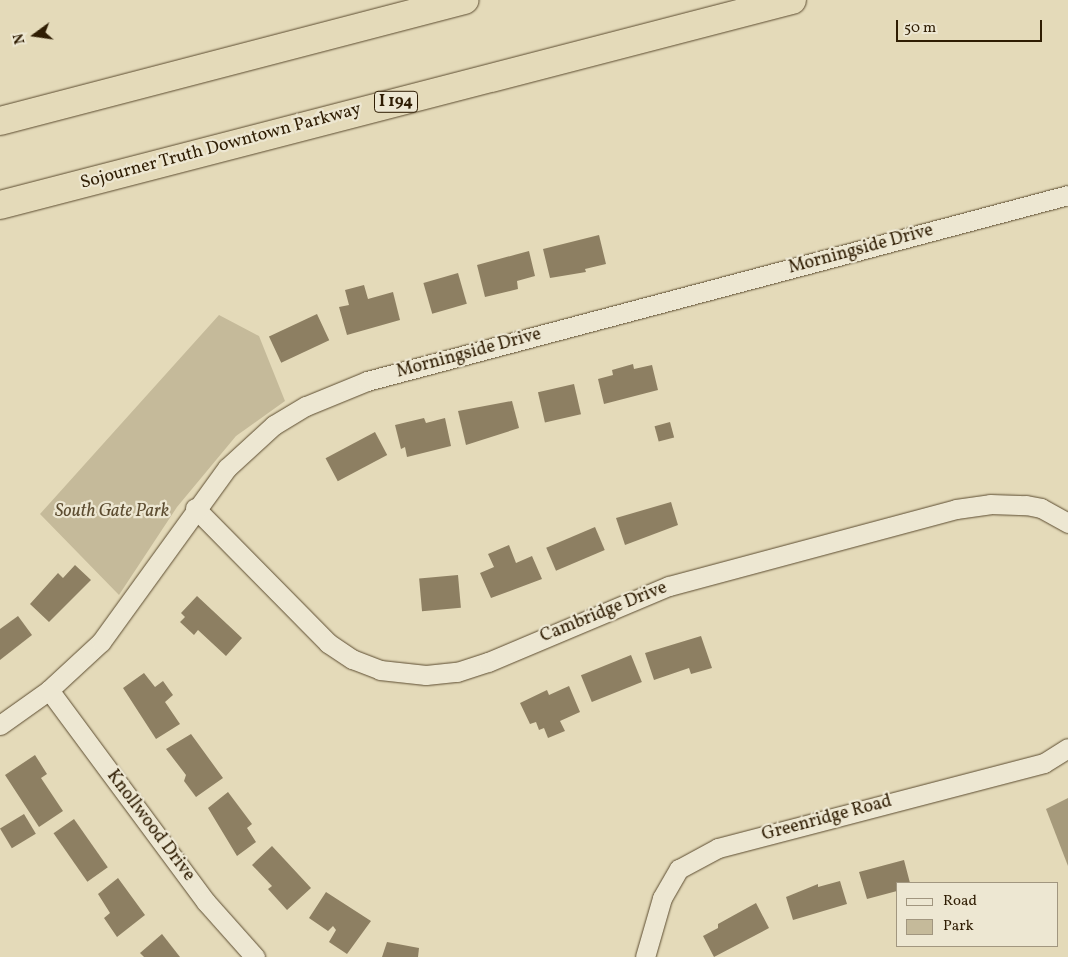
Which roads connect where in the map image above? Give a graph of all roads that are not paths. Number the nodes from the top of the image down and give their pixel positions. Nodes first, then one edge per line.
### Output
1 (464, 0) edge
2 (792, 0) edge
3 (0, 120) edge
4 (1068, 195) edge
5 (0, 205) edge
6 (195, 508) junction
7 (1068, 523) edge
8 (49, 690) junction
9 (0, 725) edge
10 (1068, 748) edge
11 (255, 957) edge
12 (645, 957) edge

1 - 3 highway
2 - 5 highway, Sojourner Truth Downtown Parkway / I 194
4 - 6 street, Morningside Drive
6 - 7 street, Cambridge Drive
6 - 8 street, Morningside Drive
8 - 9 street, Morningside Drive
8 - 11 street, Knollwood Drive
10 - 12 street, Greenridge Road

